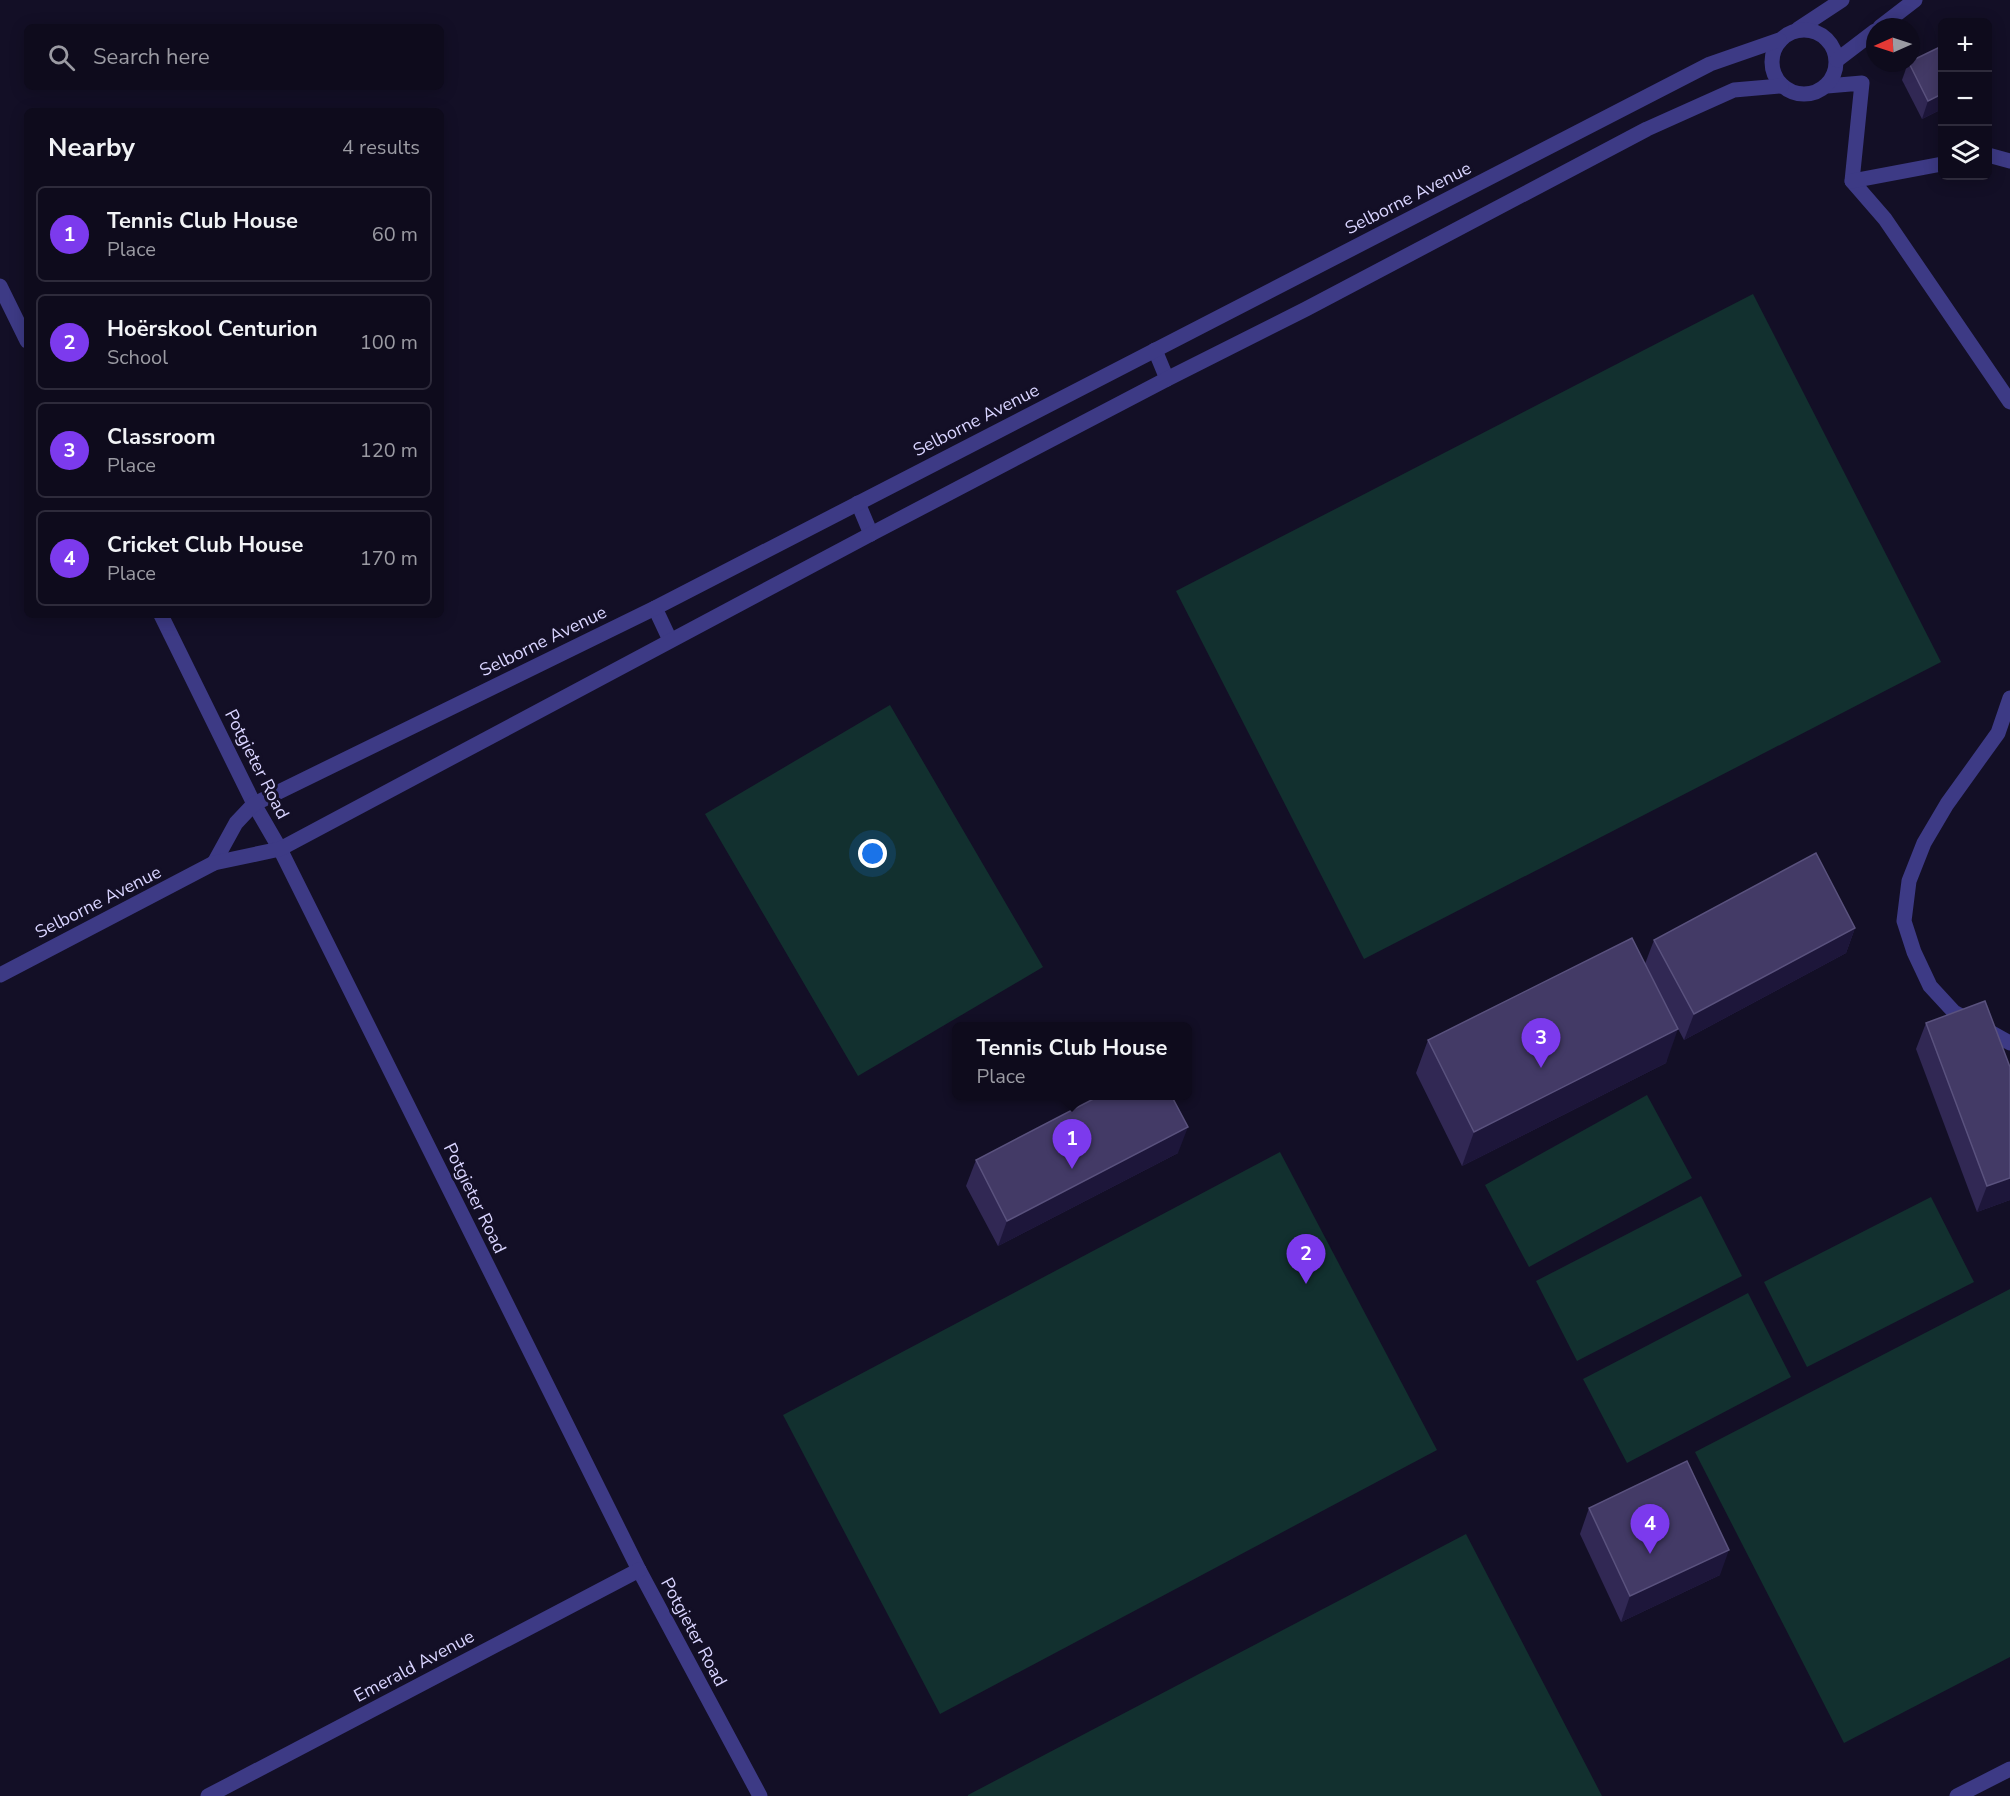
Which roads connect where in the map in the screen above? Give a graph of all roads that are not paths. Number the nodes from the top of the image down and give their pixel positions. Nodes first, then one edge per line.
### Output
1 (1842, 0) edge
2 (1915, 0) edge
3 (1892, 18) edge
4 (1798, 29) junction
5 (1866, 38) edge
6 (1779, 40) junction
7 (1837, 60) junction
8 (1781, 86) junction
9 (1827, 86) junction
10 (1992, 156) edge
11 (2010, 161) edge
12 (1938, 165) edge
13 (1852, 181) junction
14 (0, 286) edge
15 (24, 335) edge
16 (1155, 350) junction
17 (1167, 379) junction
18 (2010, 402) edge
19 (858, 503) junction
20 (871, 534) junction
21 (655, 608) junction
22 (162, 618) edge
23 (670, 640) junction
24 (2010, 698) edge
25 (254, 804) junction
26 (280, 849) junction
27 (214, 863) junction
28 (0, 975) edge
29 (2010, 1042) edge
30 (639, 1570) junction
31 (2010, 1769) edge
32 (208, 1796) edge
33 (760, 1796) edge
34 (1957, 1796) edge

1 - 4 street
2 - 3 street
4 - 6 street
4 - 7 street
5 - 7 street
6 - 8 street
6 - 16 street, Selborne Avenue
7 - 9 street
8 - 9 street
8 - 17 street, Selborne Avenue
9 - 13 street
10 - 11 street
12 - 13 street
13 - 18 street
14 - 15 street
16 - 17 street
16 - 19 street, Selborne Avenue
17 - 20 street, Selborne Avenue
19 - 20 street
19 - 21 street, Selborne Avenue
20 - 23 street, Selborne Avenue
21 - 23 street
21 - 25 street, Selborne Avenue
22 - 25 street, Potgieter Road
23 - 26 street, Selborne Avenue
24 - 29 street
25 - 26 street, Potgieter Road
25 - 27 street, Selborne Avenue
26 - 27 street, Selborne Avenue
26 - 30 street, Potgieter Road
27 - 28 street, Selborne Avenue
30 - 32 street, Emerald Avenue
30 - 33 street, Potgieter Road
31 - 34 street

